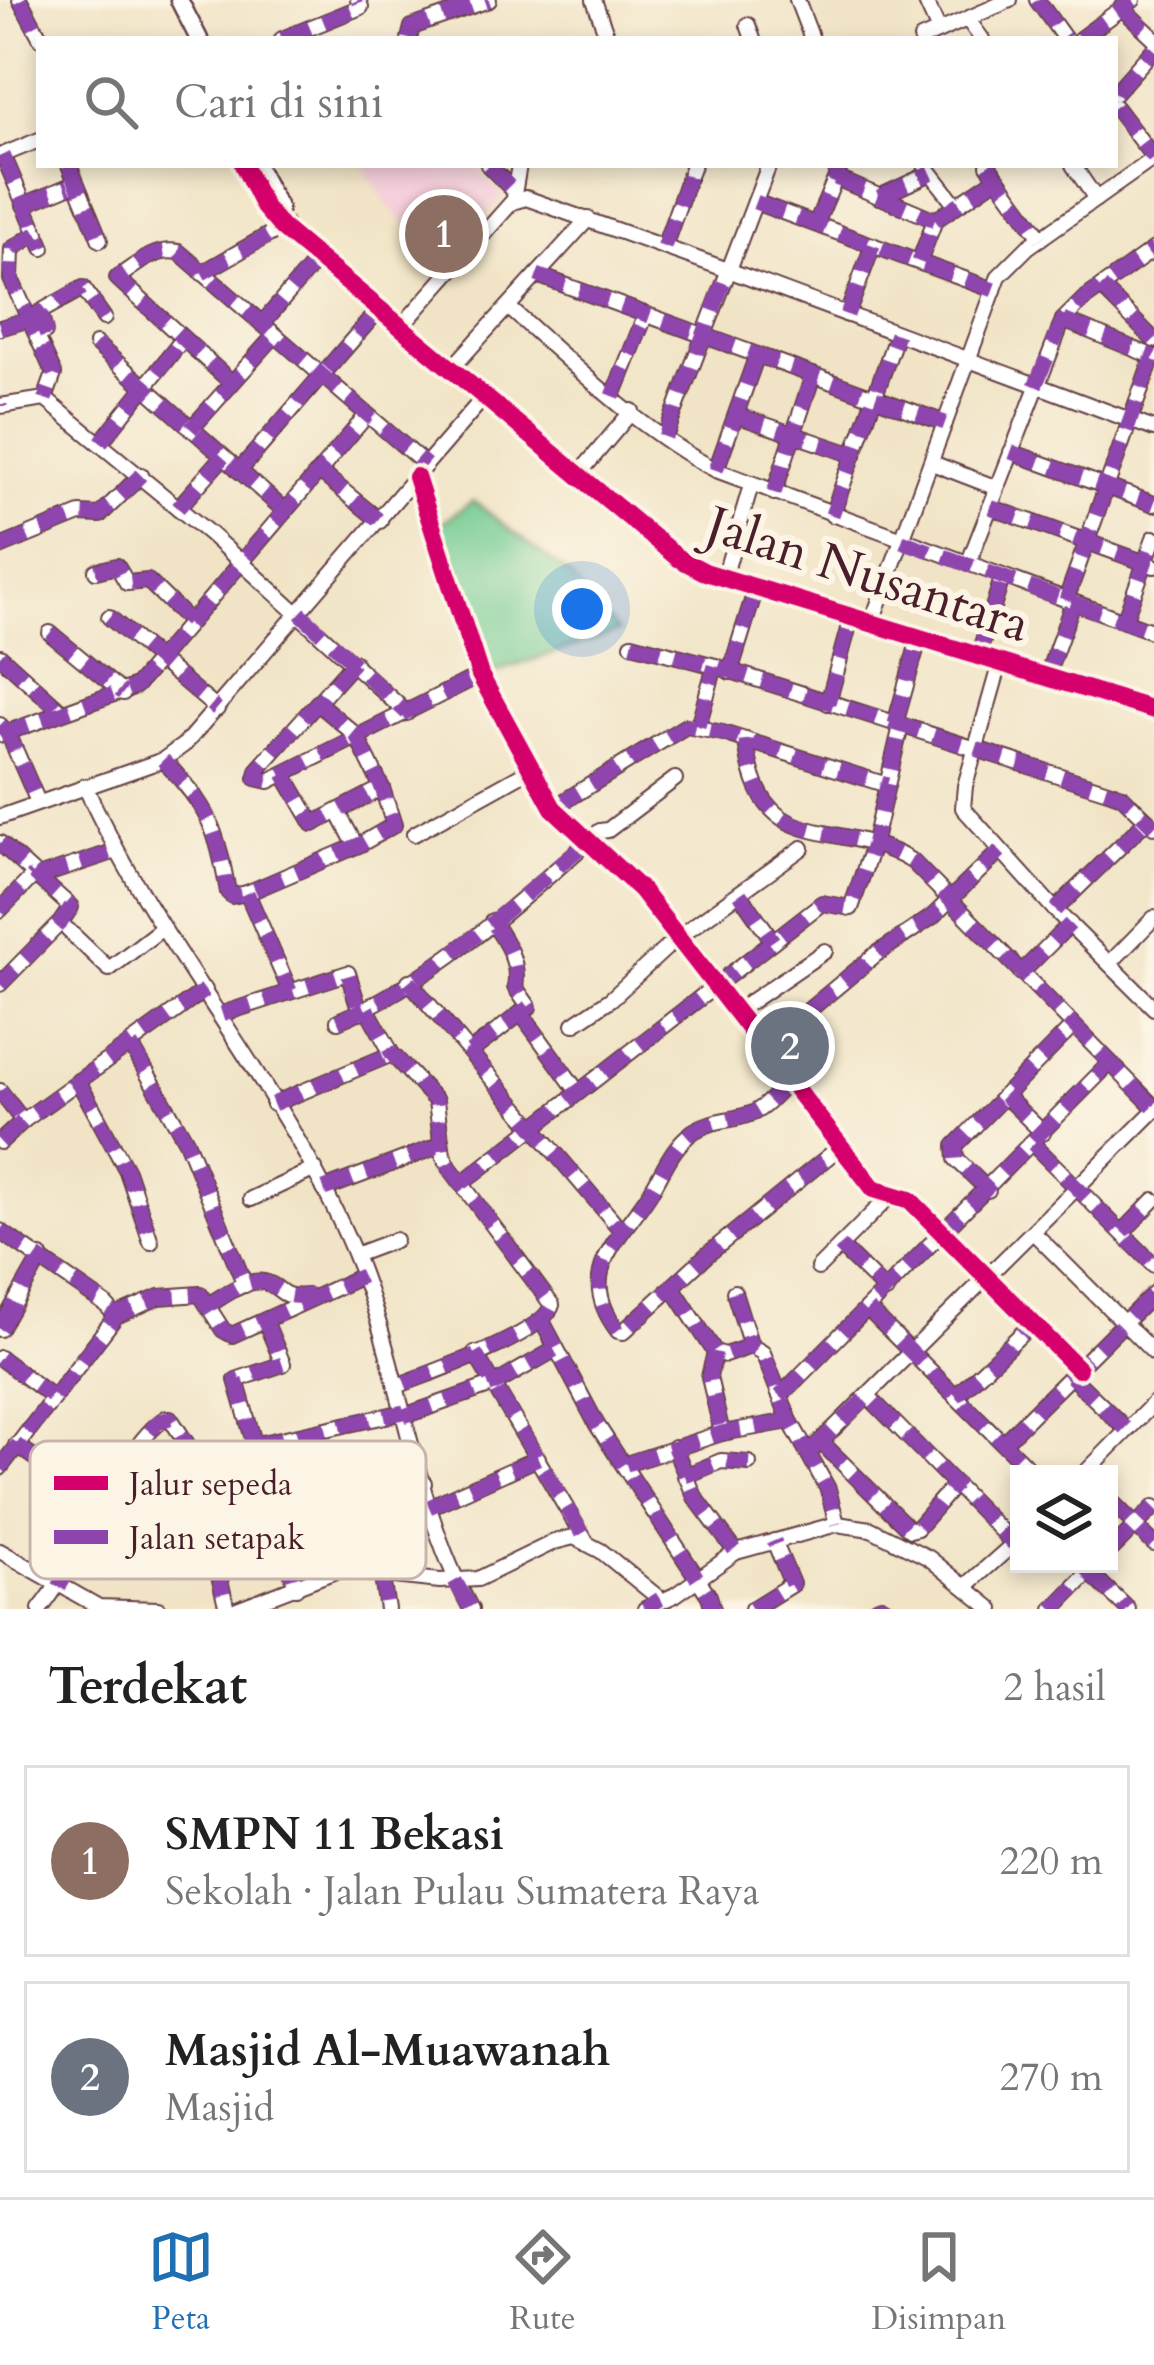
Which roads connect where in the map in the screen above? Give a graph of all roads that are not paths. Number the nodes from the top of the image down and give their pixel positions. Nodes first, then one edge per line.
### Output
1 (20, 0) edge
2 (167, 0) edge
3 (179, 0) edge
4 (358, 0) edge
5 (489, 0) edge
6 (594, 0) edge
7 (797, 0) edge
8 (925, 0) edge
9 (1010, 0) edge
10 (1036, 0) edge
11 (1128, 4) edge
12 (457, 5) edge
13 (968, 20) junction
14 (939, 31) junction
15 (39, 36) edge
16 (185, 36) edge
17 (197, 36) edge
18 (289, 36) edge
19 (410, 36) edge
20 (607, 36) edge
21 (811, 36) edge
22 (928, 36) edge
23 (980, 36) edge
24 (1063, 36) edge
25 (1084, 36) edge
26 (1154, 38) edge
27 (1154, 49) edge
28 (1118, 90) edge
29 (1118, 111) edge
30 (36, 141) edge
31 (1, 155) edge
32 (1153, 161) edge
33 (70, 168) edge
34 (244, 168) edge
35 (257, 168) edge
36 (491, 168) edge
37 (518, 168) edge
38 (692, 168) edge
39 (768, 168) edge
40 (1075, 168) edge
41 (928, 169) edge
42 (991, 169) edge
43 (839, 172) edge
44 (69, 186) dead end
45 (514, 194) junction
46 (880, 197) junction
47 (1096, 199) junction
48 (754, 202) junction
49 (24, 205) junction
50 (956, 205) junction
51 (588, 219) junction
52 (935, 220) junction
53 (816, 224) junction
54 (285, 225) junction
55 (37, 233) junction
56 (1040, 238) junction
57 (100, 240) dead end
58 (873, 245) junction
59 (664, 247) junction
60 (43, 248) dead end
61 (1154, 250) edge
62 (318, 258) junction
63 (920, 262) junction
64 (728, 269) junction
65 (202, 273) junction
66 (537, 275) junction
67 (1101, 287) junction
68 (994, 290) junction
69 (508, 307) junction
70 (380, 308) junction
71 (646, 314) junction
72 (847, 315) junction
73 (104, 318) dead end
74 (30, 319) junction
75 (1063, 320) junction
76 (262, 324) junction
77 (401, 327) junction
78 (0, 328) edge
79 (897, 334) junction
80 (275, 335) junction
81 (704, 335) junction
82 (183, 339) junction
83 (1154, 339) edge
84 (96, 344) dead end
85 (757, 355) junction
86 (1150, 355) edge
87 (968, 361) junction
88 (452, 368) junction
89 (54, 374) junction
90 (813, 375) junction
91 (322, 376) junction
92 (232, 383) junction
93 (1035, 386) junction
94 (145, 388) junction
95 (485, 396) junction
96 (613, 396) junction
97 (872, 397) junction
98 (45, 399) junction
99 (0, 405) edge
100 (632, 411) junction
101 (367, 415) junction
102 (736, 415) junction
103 (1132, 422) junction
104 (945, 423) junction
105 (191, 429) junction
106 (1154, 429) edge
107 (793, 434) junction
108 (665, 437) junction
109 (101, 442) junction
110 (1011, 452) junction
111 (854, 455) junction
112 (223, 457) junction
113 (932, 463) junction
114 (716, 470) junction
115 (239, 471) junction
116 (421, 471) junction
117 (320, 472) junction
118 (578, 475) junction
119 (141, 476) junction
120 (752, 485) junction
121 (1107, 486) junction
122 (997, 488) junction
123 (774, 493) junction
124 (1154, 503) edge
125 (990, 507) junction
126 (178, 508) junction
127 (285, 511) junction
128 (832, 515) junction
129 (380, 521) junction
130 (1154, 538) edge
131 (902, 541) junction
132 (1088, 542) junction
133 (0, 547) edge
134 (242, 563) junction
135 (968, 564) junction
136 (1149, 565) edge
137 (96, 571) dead end
138 (724, 578) junction
139 (1002, 578) junction
140 (755, 588) junction
141 (1069, 602) junction
142 (300, 613) junction
143 (109, 617) dead end
144 (851, 618) junction
145 (1124, 621) junction
146 (190, 622) junction
147 (871, 624) junction
148 (1154, 632) edge
149 (50, 633) dead end
150 (920, 639) junction
151 (632, 644) dead end
152 (0, 656) edge
153 (978, 657) junction
154 (159, 659) junction
155 (354, 662) junction
156 (1000, 664) junction
157 (723, 669) junction
158 (479, 675) junction
159 (1046, 678) junction
160 (123, 693) junction
161 (828, 703) junction
162 (319, 704) junction
163 (218, 710) junction
164 (1154, 710) edge
165 (62, 712) junction
166 (407, 712) junction
167 (898, 725) junction
168 (698, 726) junction
169 (2, 731) edge
170 (356, 735) junction
171 (746, 740) junction
172 (976, 749) junction
173 (164, 760) junction
174 (531, 769) junction
175 (284, 774) junction
176 (675, 779) dead end
177 (887, 784) junction
178 (85, 786) junction
179 (382, 788) junction
180 (38, 802) junction
181 (553, 808) junction
182 (338, 812) junction
183 (0, 818) edge
184 (1151, 823) edge
185 (414, 834) dead end
186 (590, 840) junction
187 (0, 843) edge
188 (872, 845) junction
189 (356, 846) junction
190 (802, 848) dead end
191 (1000, 850) junction
192 (116, 851) junction
193 (36, 876) junction
194 (247, 893) junction
195 (740, 894) junction
196 (950, 900) junction
197 (0, 910) edge
198 (1055, 910) junction
199 (1154, 918) edge
200 (492, 921) junction
201 (1070, 924) junction
202 (161, 929) junction
203 (68, 930) dead end
204 (678, 937) junction
205 (773, 940) junction
206 (825, 951) dead end
207 (1110, 963) junction
208 (1021, 973) junction
209 (1, 982) edge
210 (409, 982) junction
211 (715, 984) junction
212 (205, 990) junction
213 (290, 991) junction
214 (1154, 1008) edge
215 (809, 1010) dead end
216 (363, 1011) junction
217 (737, 1011) junction
218 (521, 1013) junction
219 (222, 1014) junction
220 (338, 1021) dead end
221 (574, 1024) dead end
222 (1073, 1026) junction
223 (131, 1046) junction
224 (470, 1052) junction
225 (392, 1054) junction
226 (1111, 1063) junction
227 (790, 1079) junction
228 (78, 1081) junction
229 (0, 1090) edge
230 (578, 1092) junction
231 (1004, 1095) junction
232 (273, 1104) junction
233 (1154, 1109) edge
234 (23, 1121) junction
235 (534, 1125) junction
236 (1038, 1138) junction
237 (0, 1142) edge
238 (441, 1145) junction
239 (840, 1147) junction
240 (315, 1169) junction
241 (462, 1183) junction
242 (1078, 1187) junction
243 (324, 1189) junction
244 (988, 1190) junction
245 (891, 1195) junction
246 (251, 1198) dead end
247 (1154, 1200) edge
248 (621, 1230) junction
249 (0, 1231) edge
250 (1033, 1232) junction
251 (1123, 1232) junction
252 (944, 1234) junction
253 (395, 1240) dead end
254 (151, 1242) dead end
255 (840, 1246) junction
256 (355, 1255) junction
257 (41, 1257) junction
258 (1154, 1264) edge
259 (818, 1268) dead end
260 (362, 1276) junction
261 (987, 1278) junction
262 (244, 1286) junction
263 (673, 1288) junction
264 (886, 1291) junction
265 (734, 1292) dead end
266 (1154, 1293) edge
267 (314, 1295) junction
268 (209, 1304) junction
269 (868, 1309) junction
270 (116, 1316) junction
271 (542, 1321) junction
272 (266, 1323) junction
273 (1033, 1323) junction
274 (1124, 1323) junction
275 (0, 1329) edge
276 (751, 1346) junction
277 (556, 1348) junction
278 (715, 1352) junction
279 (913, 1352) junction
280 (475, 1353) junction
281 (1154, 1353) edge
282 (0, 1358) edge
283 (1074, 1372) junction
284 (495, 1384) junction
285 (397, 1386) junction
286 (51, 1396) junction
287 (780, 1396) junction
288 (868, 1396) junction
289 (956, 1396) junction
290 (1154, 1403) edge
291 (404, 1414) junction
292 (790, 1421) junction
293 (1127, 1430) junction
294 (722, 1433) junction
295 (143, 1441) edge
296 (185, 1441) edge
297 (252, 1441) edge
298 (272, 1441) edge
299 (412, 1441) edge
300 (1003, 1443) junction
301 (16, 1445) junction
302 (674, 1447) junction
303 (816, 1447) junction
304 (30, 1455) edge
305 (538, 1458) junction
306 (749, 1462) dead end
307 (626, 1465) junction
308 (1025, 1465) edge
309 (1093, 1465) edge
310 (0, 1468) edge
311 (685, 1476) junction
312 (955, 1484) junction
313 (426, 1493) edge
314 (429, 1507) junction
315 (1118, 1508) edge
316 (1154, 1508) edge
317 (837, 1524) junction
318 (1136, 1526) junction
319 (1010, 1535) edge
320 (586, 1540) junction
321 (774, 1541) junction
322 (1118, 1543) edge
323 (1154, 1544) edge
324 (1010, 1547) edge
325 (0, 1550) edge
326 (736, 1552) junction
327 (30, 1569) edge
328 (1088, 1573) edge
329 (1097, 1573) edge
330 (426, 1577) edge
331 (46, 1579) edge
332 (63, 1579) edge
333 (218, 1579) edge
334 (293, 1579) edge
335 (317, 1579) edge
336 (382, 1579) edge
337 (696, 1580) junction
338 (455, 1581) junction
339 (966, 1586) junction
340 (59, 1587) junction
341 (296, 1588) junction
342 (660, 1599) junction
343 (99, 1608) edge
344 (40, 1609) edge
345 (158, 1609) edge
346 (226, 1609) edge
347 (237, 1609) edge
348 (388, 1609) edge
349 (471, 1609) edge
350 (645, 1609) edge
351 (712, 1609) edge
352 (752, 1609) edge
353 (874, 1609) edge
354 (886, 1609) edge
355 (992, 1609) edge
356 (1053, 1609) edge
357 (1127, 1609) edge

1 - 15 street
2 - 16 street
3 - 17 street
4 - 18 street
5 - 12 street
6 - 20 street
7 - 21 street
8 - 14 street
9 - 13 street
10 - 24 street
11 - 25 street
11 - 26 street
12 - 19 street
13 - 14 street
13 - 23 street
14 - 22 street
27 - 28 street
29 - 32 street
30 - 31 street
31 - 49 street
32 - 47 street
33 - 57 street
34 - 54 street, Jalan Nusantara
35 - 54 street, Jalan Nusantara
36 - 45 street
37 - 45 street
38 - 59 street
39 - 48 street
40 - 47 street
41 - 46 street
41 - 50 street
42 - 50 street
42 - 56 street
43 - 46 street
43 - 53 street
44 - 49 street
45 - 51 street
45 - 77 street
46 - 52 street
47 - 56 street
48 - 53 street
48 - 64 street
49 - 55 street
50 - 52 street
51 - 59 street
51 - 66 street
52 - 63 street
53 - 58 street
54 - 62 street, Jalan Nusantara
54 - 65 street
55 - 60 street
55 - 74 street
56 - 68 street
58 - 63 street
58 - 72 street
59 - 64 street
61 - 67 street
62 - 70 street, Jalan Nusantara
62 - 76 street
63 - 68 street
64 - 72 street
64 - 81 street
65 - 76 street
65 - 82 street
66 - 69 street
66 - 71 street
67 - 75 street
67 - 83 street
68 - 87 street
69 - 88 street
69 - 96 street
70 - 77 street, Jalan Nusantara
70 - 91 street
71 - 81 street
71 - 96 street
72 - 79 street
73 - 89 street
74 - 78 street
74 - 89 street
75 - 86 street
75 - 93 street
76 - 80 street
77 - 88 street, Jalan Nusantara
79 - 87 street
79 - 97 street
80 - 91 street
80 - 92 street
81 - 85 street
81 - 108 street
82 - 92 street
82 - 94 street
83 - 86 street
84 - 94 street
85 - 90 street
85 - 102 street
86 - 103 street
87 - 93 street
87 - 104 street
88 - 95 street, Jalan Nusantara
89 - 98 street
90 - 97 street
90 - 107 street
91 - 101 street
91 - 115 street
92 - 105 street
93 - 103 street
93 - 110 street
94 - 105 street
94 - 109 street
95 - 116 street
95 - 118 street, Jalan Nusantara
96 - 100 street
97 - 104 street
97 - 111 street
98 - 99 street
98 - 109 street
100 - 108 street
100 - 118 street
101 - 116 street
101 - 117 street
102 - 107 street
102 - 114 street
103 - 106 street
103 - 121 street
104 - 113 street
105 - 112 street
107 - 111 street
107 - 123 street
108 - 114 street
109 - 119 street
110 - 121 street
110 - 122 street
111 - 128 street
112 - 115 street
112 - 126 street
113 - 122 street
113 - 131 street
114 - 120 street
115 - 127 street
116 - 129 street
116 - 158 street
117 - 127 street
117 - 129 street
118 - 138 street, Jalan Nusantara
119 - 126 street
119 - 133 street
120 - 123 street
120 - 138 street
121 - 124 street
121 - 132 street
122 - 125 street
123 - 128 street
125 - 132 street
125 - 135 street
126 - 134 street
127 - 134 street
128 - 131 street
129 - 142 street
130 - 136 street
131 - 135 street
131 - 147 street
132 - 136 street
132 - 141 street
134 - 142 street
134 - 146 street
135 - 139 street
136 - 145 street
137 - 146 street
138 - 140 street, Jalan Nusantara
139 - 141 street
139 - 153 street
140 - 144 street, Jalan Nusantara
140 - 157 street
141 - 145 street
141 - 159 street
142 - 155 street
142 - 163 street
143 - 154 street
144 - 147 street, Jalan Nusantara
144 - 161 street
145 - 148 street
146 - 154 street
147 - 150 street, Jalan Nusantara
149 - 160 street
150 - 153 street, Jalan Nusantara
150 - 167 street
151 - 157 street
152 - 165 street
153 - 156 street, Jalan Nusantara
154 - 160 street
154 - 163 street
155 - 162 street
155 - 166 street
156 - 159 street, Jalan Nusantara
156 - 172 street
157 - 161 street
157 - 168 street
158 - 166 street
158 - 174 street
159 - 164 street, Jalan Nusantara
160 - 165 street
161 - 167 street
162 - 170 street
162 - 175 street
163 - 173 street
165 - 169 street
166 - 170 street
167 - 172 street
167 - 177 street
168 - 171 street
168 - 181 street
169 - 180 street
170 - 175 street
170 - 179 street
171 - 177 street
171 - 188 street
172 - 184 street
172 - 191 street
173 - 178 street
173 - 194 street
174 - 181 street
174 - 185 street
175 - 182 street
176 - 186 street
177 - 188 street
178 - 180 street
178 - 192 street
179 - 182 street
179 - 189 street
180 - 183 street
181 - 186 street
182 - 189 street
184 - 198 street
186 - 200 street
186 - 204 street
187 - 193 street
188 - 196 street
188 - 205 street
189 - 194 street
190 - 195 street
191 - 196 street
191 - 198 street
192 - 193 street
192 - 202 street
193 - 197 street
193 - 209 street
194 - 213 street
195 - 204 street
195 - 205 street
196 - 208 street
196 - 215 street
198 - 201 street
199 - 207 street
200 - 210 street
200 - 218 street
201 - 207 street
201 - 208 street
202 - 203 street
202 - 212 street
204 - 211 street
204 - 221 street
205 - 211 street
206 - 217 street
207 - 214 street
208 - 222 street
210 - 216 street
210 - 224 street
211 - 217 street
211 - 230 street
212 - 219 street
212 - 223 street
213 - 216 street
213 - 219 street
216 - 220 street
216 - 225 street
217 - 227 street
218 - 224 street
218 - 230 street
219 - 232 street
222 - 226 street
222 - 231 street
223 - 228 street
223 - 262 street
224 - 235 street
225 - 232 street
225 - 238 street
226 - 233 street
226 - 236 street
227 - 239 street
227 - 248 street
228 - 234 street
228 - 254 street
229 - 234 street
230 - 235 street
231 - 236 street
231 - 244 street
232 - 240 street
233 - 242 street
234 - 237 street
235 - 241 street
235 - 248 street
236 - 242 street
236 - 244 street
238 - 241 street
238 - 243 street
239 - 245 street
239 - 263 street
240 - 243 street
240 - 246 street
241 - 271 street
242 - 250 street
242 - 251 street
243 - 256 street
244 - 252 street
245 - 252 street
245 - 255 street
247 - 251 street
248 - 263 street
249 - 257 street
250 - 261 street
250 - 274 street
251 - 258 street
252 - 261 street
252 - 264 street
253 - 256 street
255 - 259 street
255 - 264 street
256 - 260 street
257 - 270 street
257 - 275 street
260 - 267 street
260 - 285 street
261 - 273 street
261 - 279 street
262 - 267 street
262 - 268 street
263 - 278 street
264 - 269 street
265 - 276 street
266 - 274 street
267 - 272 street
268 - 270 street
268 - 272 street
269 - 279 street
269 - 287 street
270 - 286 street
271 - 277 street
271 - 280 street
272 - 297 street
273 - 283 street
273 - 289 street
274 - 281 street
274 - 283 street
276 - 278 street
276 - 287 street
277 - 284 street
277 - 307 street
278 - 294 street
279 - 288 street
279 - 289 street
280 - 284 street
280 - 285 street
282 - 286 street
283 - 293 street
283 - 300 street
284 - 291 street
284 - 305 street
285 - 291 street
286 - 301 street
287 - 292 street
288 - 303 street
288 - 312 street
289 - 300 street
290 - 293 street
291 - 298 street
291 - 299 street
292 - 294 street
292 - 303 street
293 - 309 street
294 - 302 street
295 - 296 street
300 - 308 street
301 - 304 street
301 - 310 street
302 - 307 street
302 - 311 street
303 - 312 street
303 - 317 street
305 - 314 street
305 - 320 street
306 - 311 street
307 - 337 street
311 - 326 street
312 - 319 street
313 - 314 street
314 - 338 street
315 - 318 street
316 - 318 street
317 - 321 street
317 - 339 street
318 - 322 street
318 - 323 street
320 - 338 street
320 - 342 street
321 - 326 street
321 - 352 street
324 - 339 street
325 - 327 street
326 - 337 street
328 - 356 street
329 - 357 street
330 - 338 street
331 - 340 street
332 - 340 street
333 - 346 street
334 - 341 street
335 - 341 street
336 - 348 street
337 - 342 street
337 - 351 street
338 - 349 street
339 - 355 street
340 - 343 street
340 - 344 street
341 - 347 street
342 - 350 street
343 - 345 street
353 - 354 street

